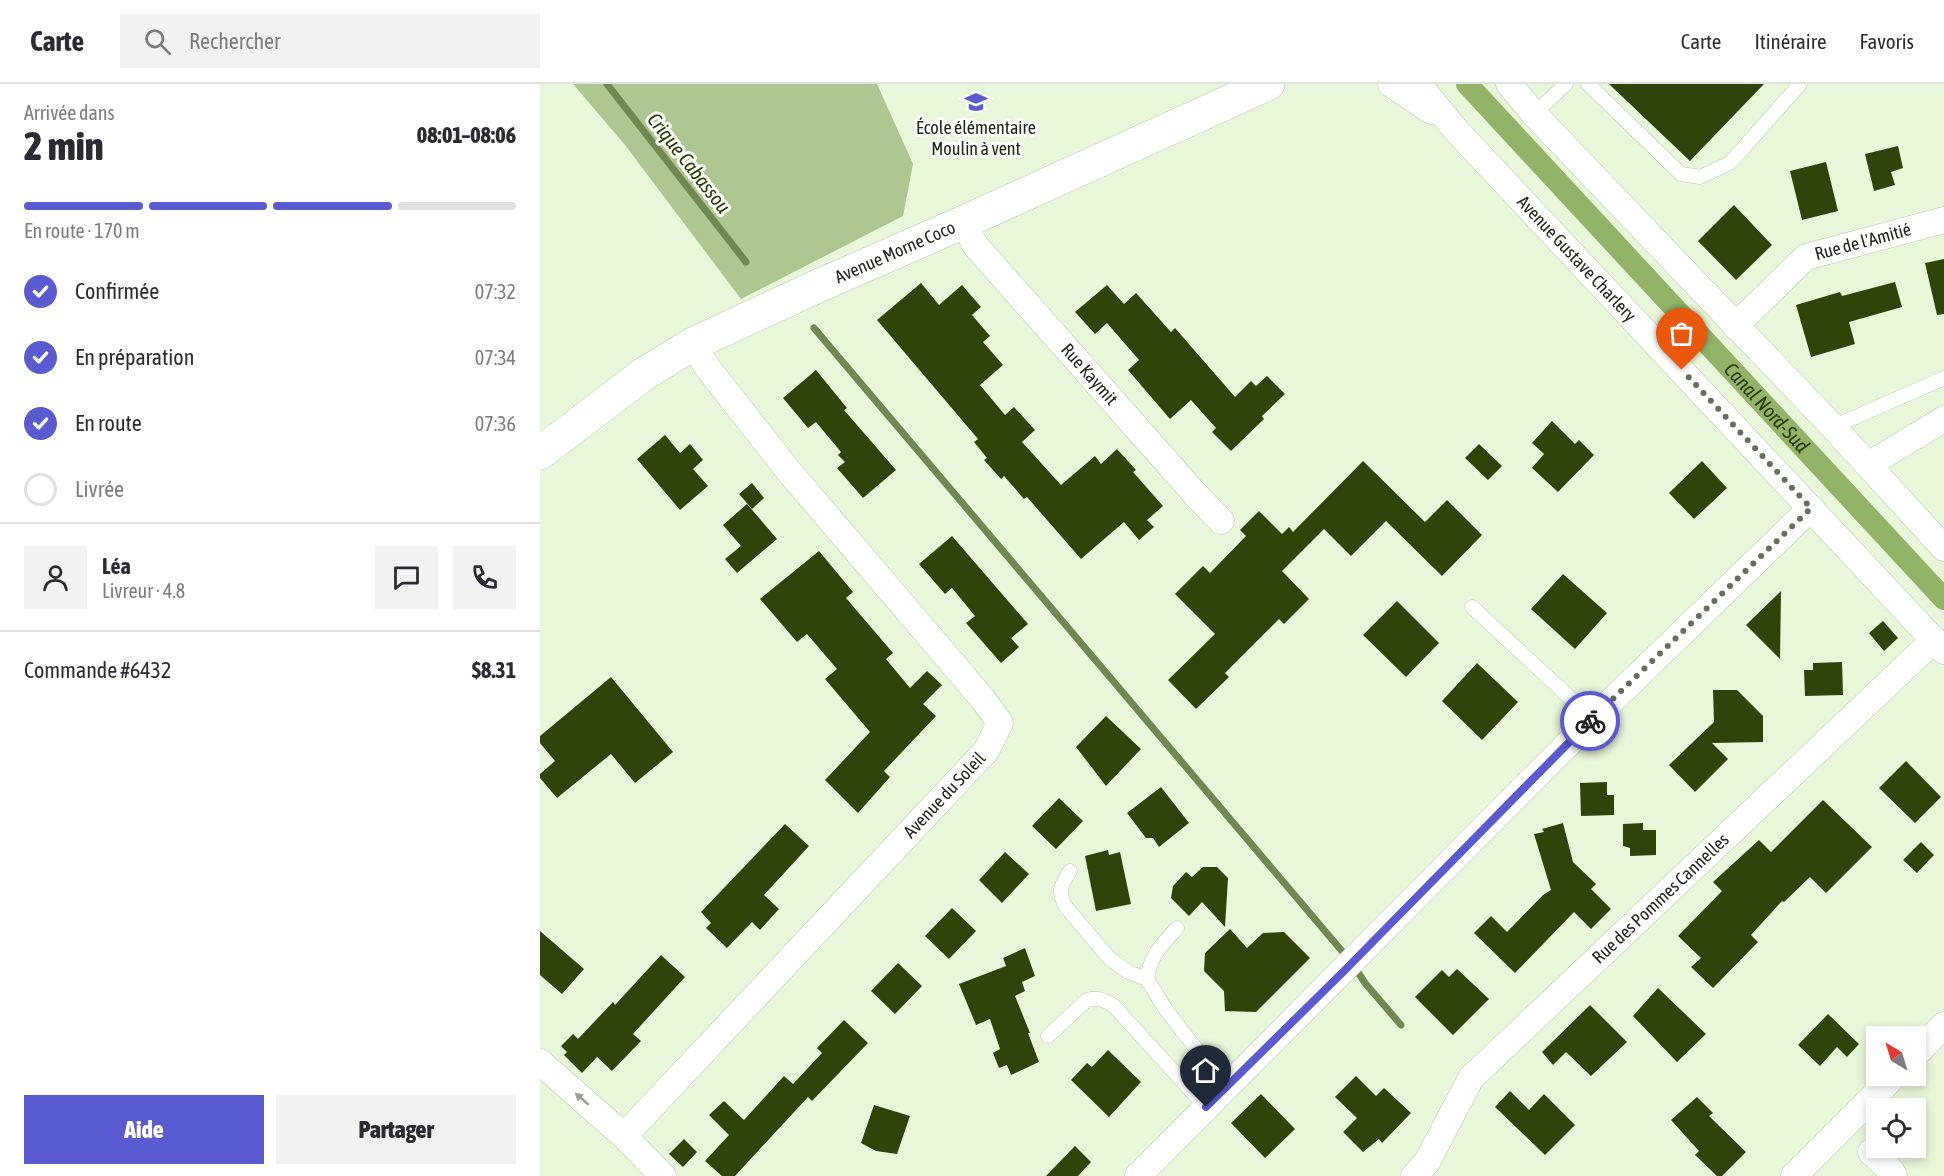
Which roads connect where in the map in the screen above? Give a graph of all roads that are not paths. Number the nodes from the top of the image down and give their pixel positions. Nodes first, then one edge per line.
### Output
1 (1268, 84) edge
2 (1391, 84) edge
3 (1418, 84) edge
4 (1509, 84) edge
5 (1566, 84) edge
6 (1588, 84) edge
7 (1800, 84) edge
8 (1534, 114) junction
9 (1455, 129) junction
10 (1944, 220) edge
11 (964, 222) junction
12 (1735, 326) junction
13 (693, 344) junction
14 (1944, 378) edge
15 (1944, 419) edge
16 (1833, 427) junction
17 (540, 453) edge
18 (1868, 465) junction
19 (1811, 508) junction
20 (1221, 521) dead end
21 (1944, 548) edge
22 (1472, 607) dead end
23 (1939, 646) edge
24 (1593, 718) junction
25 (1070, 871) dead end
26 (1177, 928) dead end
27 (1147, 979) junction
28 (1944, 1025) edge
29 (1048, 1036) dead end
30 (1926, 1044) edge
31 (540, 1062) edge
32 (1884, 1086) edge
33 (1226, 1087) junction
34 (1206, 1107) junction
35 (624, 1136) junction
36 (1877, 1158) edge
37 (663, 1176) edge
38 (1138, 1176) edge
39 (1414, 1176) edge
40 (1794, 1176) edge
41 (1894, 1176) edge

1 - 11 street, Avenue Morne Coco
2 - 9 street, Avenue Gustave Charlery
3 - 9 street, Avenue Gustave Charlery
4 - 8 street
5 - 8 lane
6 - 7 lane
8 - 12 street
9 - 19 street, Avenue Gustave Charlery
10 - 12 street, Rue de l'Amitié
11 - 13 street, Avenue Morne Coco
11 - 20 street, Rue Kaymit
12 - 16 street
13 - 17 street, Avenue Morne Coco
13 - 35 street, Avenue du Soleil
14 - 16 lane
15 - 18 street
16 - 18 street
18 - 21 street
19 - 23 street, Avenue Gustave Charlery
19 - 24 street
22 - 24 lane
23 - 39 street, Rue des Pommes Cannelles
24 - 33 street
25 - 27 lane
26 - 27 lane
27 - 33 lane
28 - 30 street
29 - 34 lane
35 -> 31 street
32 - 40 street
33 - 34 street
34 - 38 street
35 - 37 street
36 - 41 street

